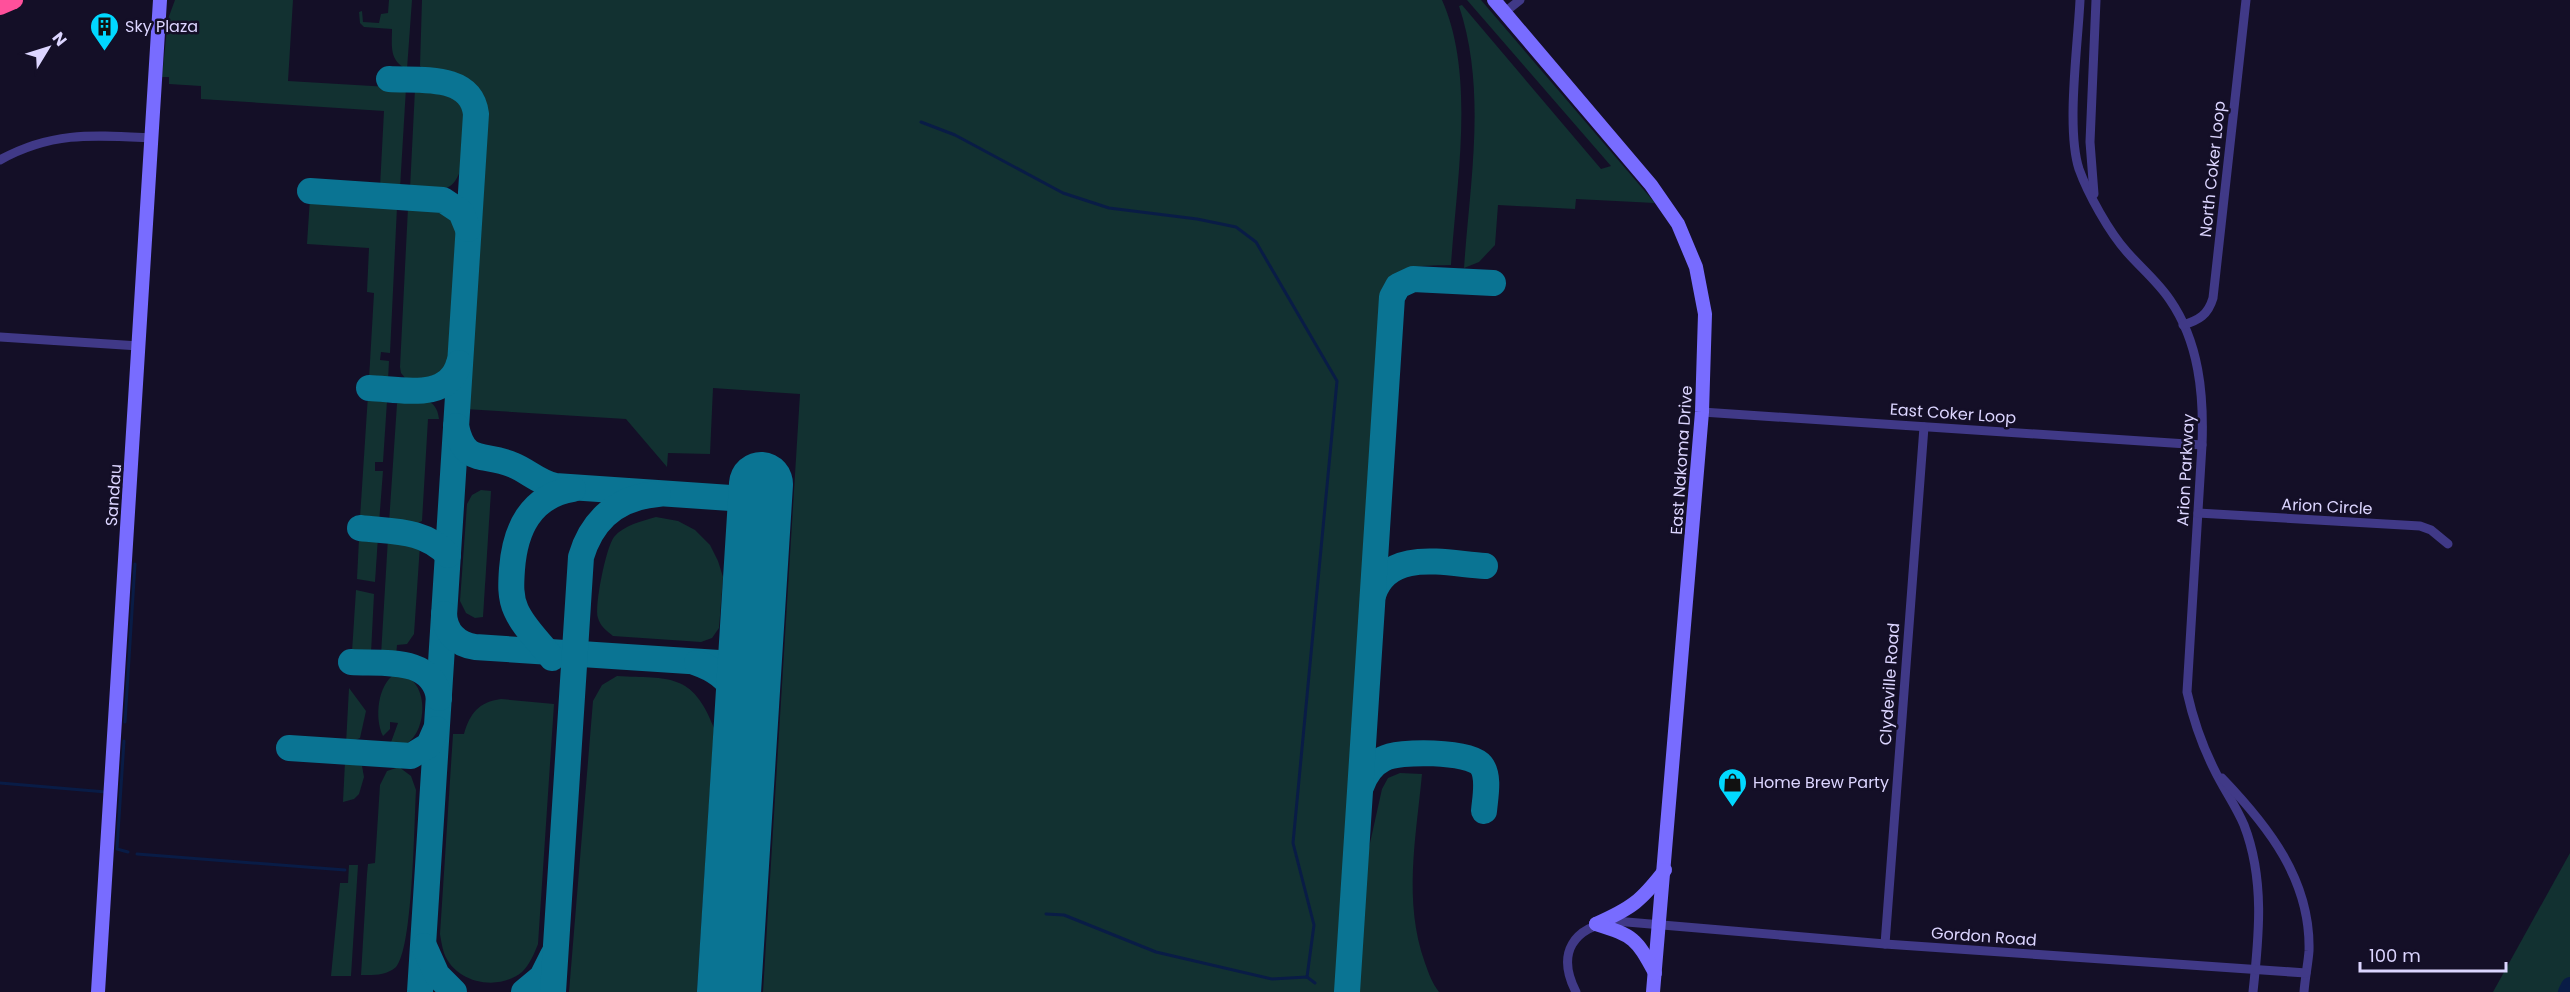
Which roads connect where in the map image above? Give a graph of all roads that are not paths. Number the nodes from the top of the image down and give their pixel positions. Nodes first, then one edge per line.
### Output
1 (14, 0) edge
2 (160, 0) edge
3 (1494, 0) edge
4 (1520, 0) edge
5 (2080, 0) edge
6 (2096, 0) edge
7 (2246, 0) edge
8 (0, 6) edge
9 (1504, 12) junction
10 (151, 138) junction
11 (0, 160) edge
12 (2095, 200) junction
13 (2183, 325) junction
14 (0, 337) edge
15 (139, 346) junction
16 (1702, 412) junction
17 (1924, 427) junction
18 (2202, 445) junction
19 (2198, 513) junction
20 (2448, 544) dead end
21 (2214, 769) junction
22 (1665, 870) junction
23 (1596, 924) junction
24 (1660, 924) junction
25 (1885, 944) junction
26 (2255, 969) junction
27 (2306, 972) junction
28 (1655, 973) junction
29 (98, 992) edge
30 (1576, 992) edge
31 (1653, 992) edge
32 (2253, 992) edge
33 (2304, 992) edge

1 - 8 highway
2 - 10 main road, Sandau
3 - 9 main road, East Nakoma Drive
4 - 9 street
5 - 12 street, Arion Parkway
6 - 12 street, Arion Parkway
7 - 13 street, North Coker Loop
9 - 16 main road, East Nakoma Drive
10 - 11 street
10 - 15 main road, Sandau
12 - 13 street, Arion Parkway
13 - 18 street, Arion Parkway
14 - 15 street
15 - 29 main road, Sandau
16 - 17 street, East Coker Loop
16 - 22 main road, East Nakoma Drive
17 - 18 street, East Coker Loop
17 - 25 street, Clydeville Road
18 - 19 street, Arion Parkway
19 - 20 street, Arion Circle
19 - 21 street, Arion Parkway
21 - 26 street, Arion Parkway
21 - 27 street, Arion Parkway
22 - 23 main road
22 - 24 main road, East Nakoma Drive
23 - 24 street, Gordon Road
23 - 28 main road
23 - 30 street
24 - 25 street, Gordon Road
24 - 28 main road, East Nakoma Drive
25 - 26 street, Gordon Road
26 - 27 street, Gordon Road
26 - 32 street, Arion Parkway
27 - 33 street, Arion Parkway
28 - 31 main road, East Nakoma Drive

